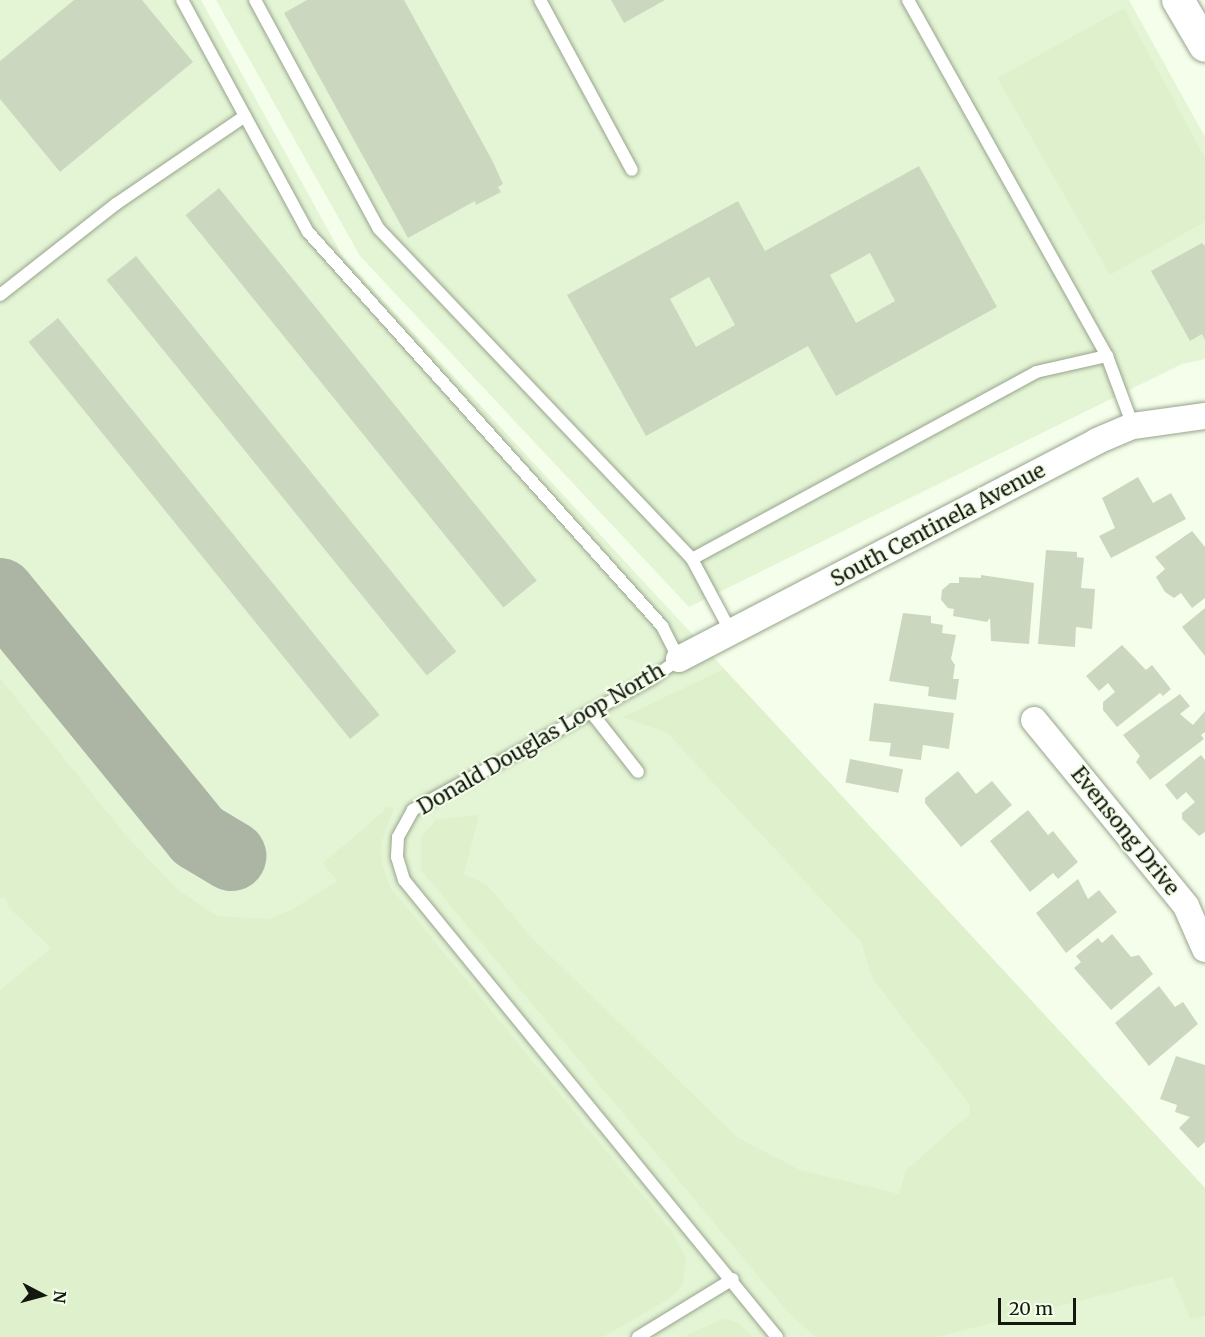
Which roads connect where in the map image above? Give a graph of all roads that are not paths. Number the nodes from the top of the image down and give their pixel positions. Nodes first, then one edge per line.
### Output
1 (182, 0) edge
2 (255, 0) edge
3 (540, 0) edge
4 (908, 0) edge
5 (1178, 0) edge
6 (1205, 46) edge
7 (245, 116) junction
8 (632, 170) dead end
9 (0, 295) edge
10 (1107, 356) junction
11 (1205, 416) edge
12 (1133, 426) junction
13 (692, 559) junction
14 (731, 632) junction
15 (679, 659) junction
16 (591, 712) junction
17 (1034, 720) dead end
18 (638, 772) dead end
19 (1205, 949) edge
20 (733, 1279) junction
21 (638, 1337) edge
22 (777, 1337) edge

1 - 7 lane, Donald Douglas Loop North
2 - 13 lane
3 - 8 lane
4 - 10 lane
5 - 6 street
7 - 9 lane
7 - 15 lane, Donald Douglas Loop North
10 - 12 lane
10 - 13 lane
11 - 12 street, South Centinela Avenue
12 - 14 street, South Centinela Avenue
13 - 14 lane
14 - 15 street, South Centinela Avenue
15 - 16 lane, Donald Douglas Loop North
16 - 18 lane
16 - 20 lane, Donald Douglas Loop North
17 - 19 street, Evensong Drive
20 - 21 lane
20 - 22 lane, Donald Douglas Loop North

